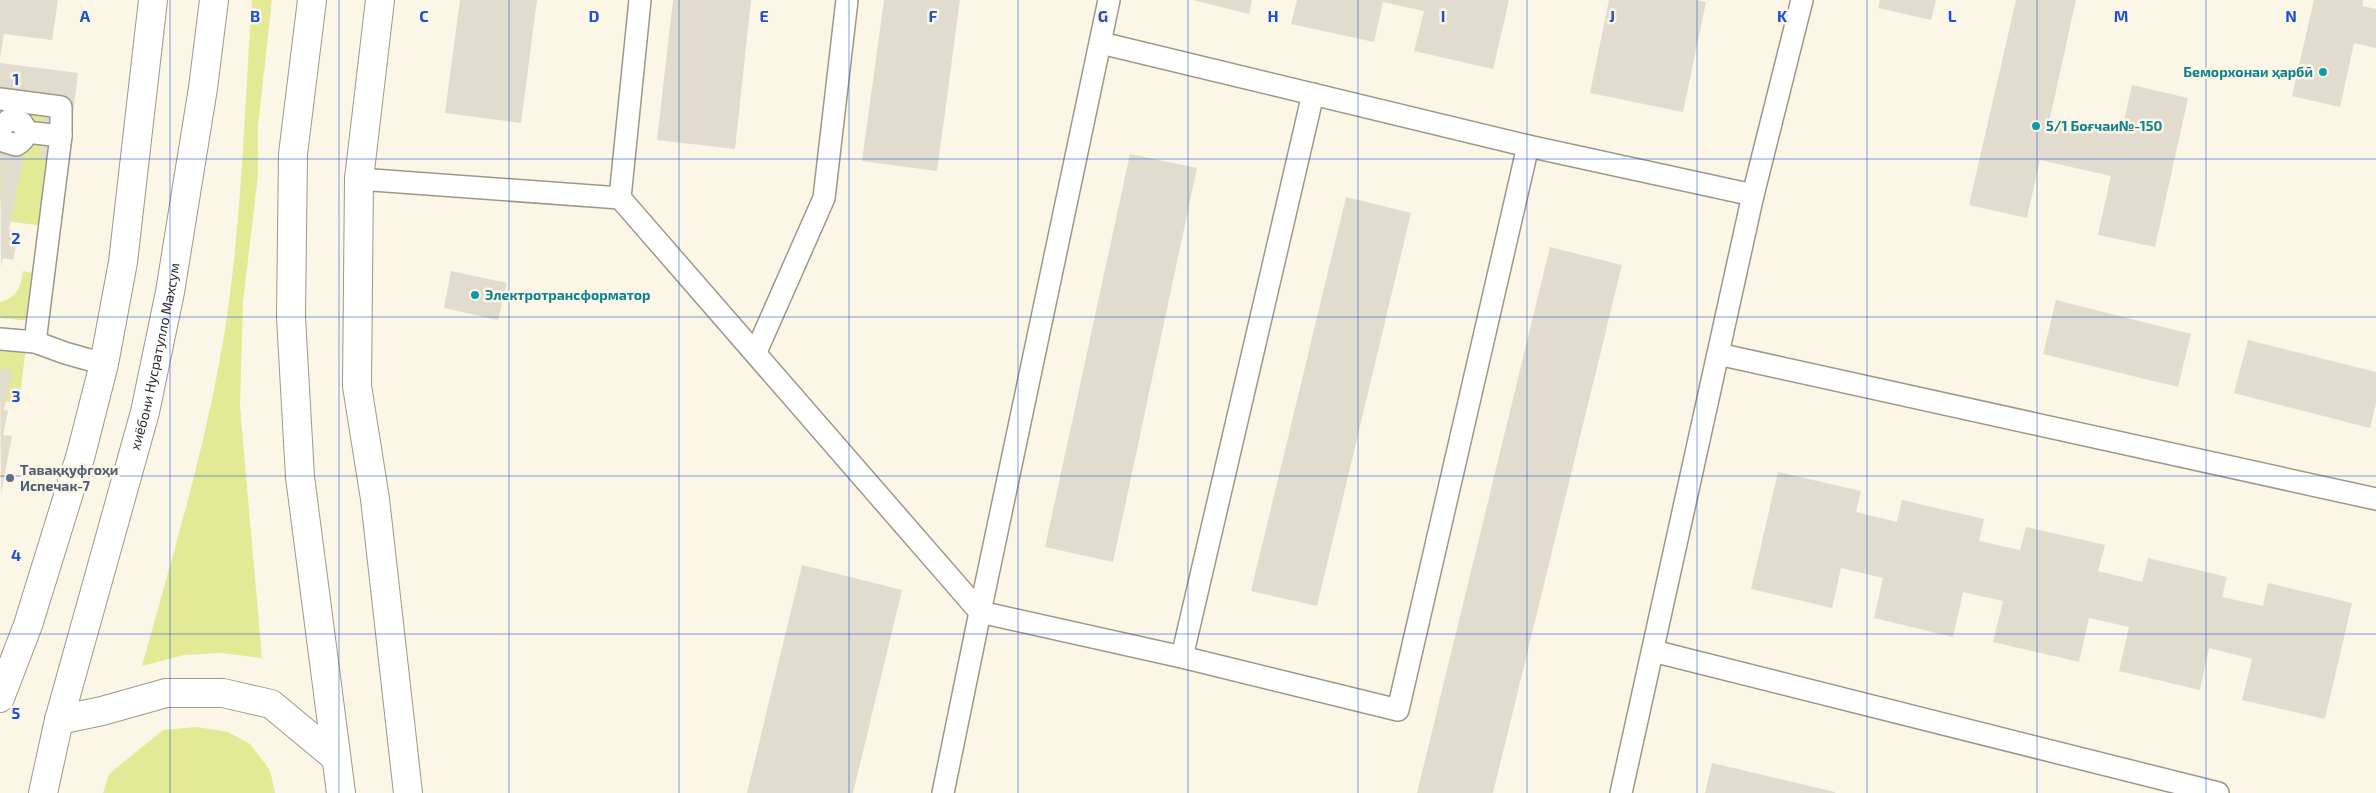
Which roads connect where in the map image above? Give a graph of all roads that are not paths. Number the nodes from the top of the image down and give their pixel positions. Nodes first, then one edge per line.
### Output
1 (153, 0) edge
2 (214, 0) edge
3 (312, 0) edge
4 (380, 0) edge
5 (640, 0) edge
6 (847, 0) edge
7 (1109, 0) edge
8 (1802, 0) edge
9 (1101, 43) junction
10 (1313, 94) junction
11 (15, 113) edge
12 (0, 134) edge
13 (61, 136) junction
14 (1528, 146) junction
15 (359, 179) junction
16 (1753, 195) junction
17 (620, 198) junction
18 (0, 339) edge
19 (35, 342) junction
20 (756, 352) junction
21 (1718, 354) junction
22 (104, 364) junction
23 (2376, 499) edge
24 (980, 612) junction
25 (1653, 651) junction
26 (1182, 657) junction
27 (1, 690) edge
28 (59, 720) junction
29 (335, 757) junction
30 (43, 793) edge
31 (341, 793) edge
32 (408, 793) edge
33 (943, 793) edge
34 (1621, 793) edge
35 (2218, 793) edge

1 - 22 main road
2 - 28 main road, хиёбони Нусратулло Махсум
3 - 29 main road
4 - 15 main road
5 - 17 lane
6 - 20 lane
7 - 9 lane
8 - 16 lane
9 - 10 lane
9 - 24 lane
10 - 14 lane
10 - 26 lane
11 - 12 lane
11 - 13 lane
11 - 13 lane
13 - 19 lane
14 - 16 lane
14 - 26 lane
15 - 17 lane
15 - 32 main road
16 - 21 lane
17 - 20 lane
18 - 19 lane
19 - 22 lane
20 - 24 lane
21 - 23 lane
21 - 25 lane
22 - 27 main road
24 - 26 lane
24 - 33 lane
25 - 34 lane
25 - 35 lane
28 - 29 main road
28 - 30 main road, хиёбони Нусратулло Махсум
29 - 31 main road

